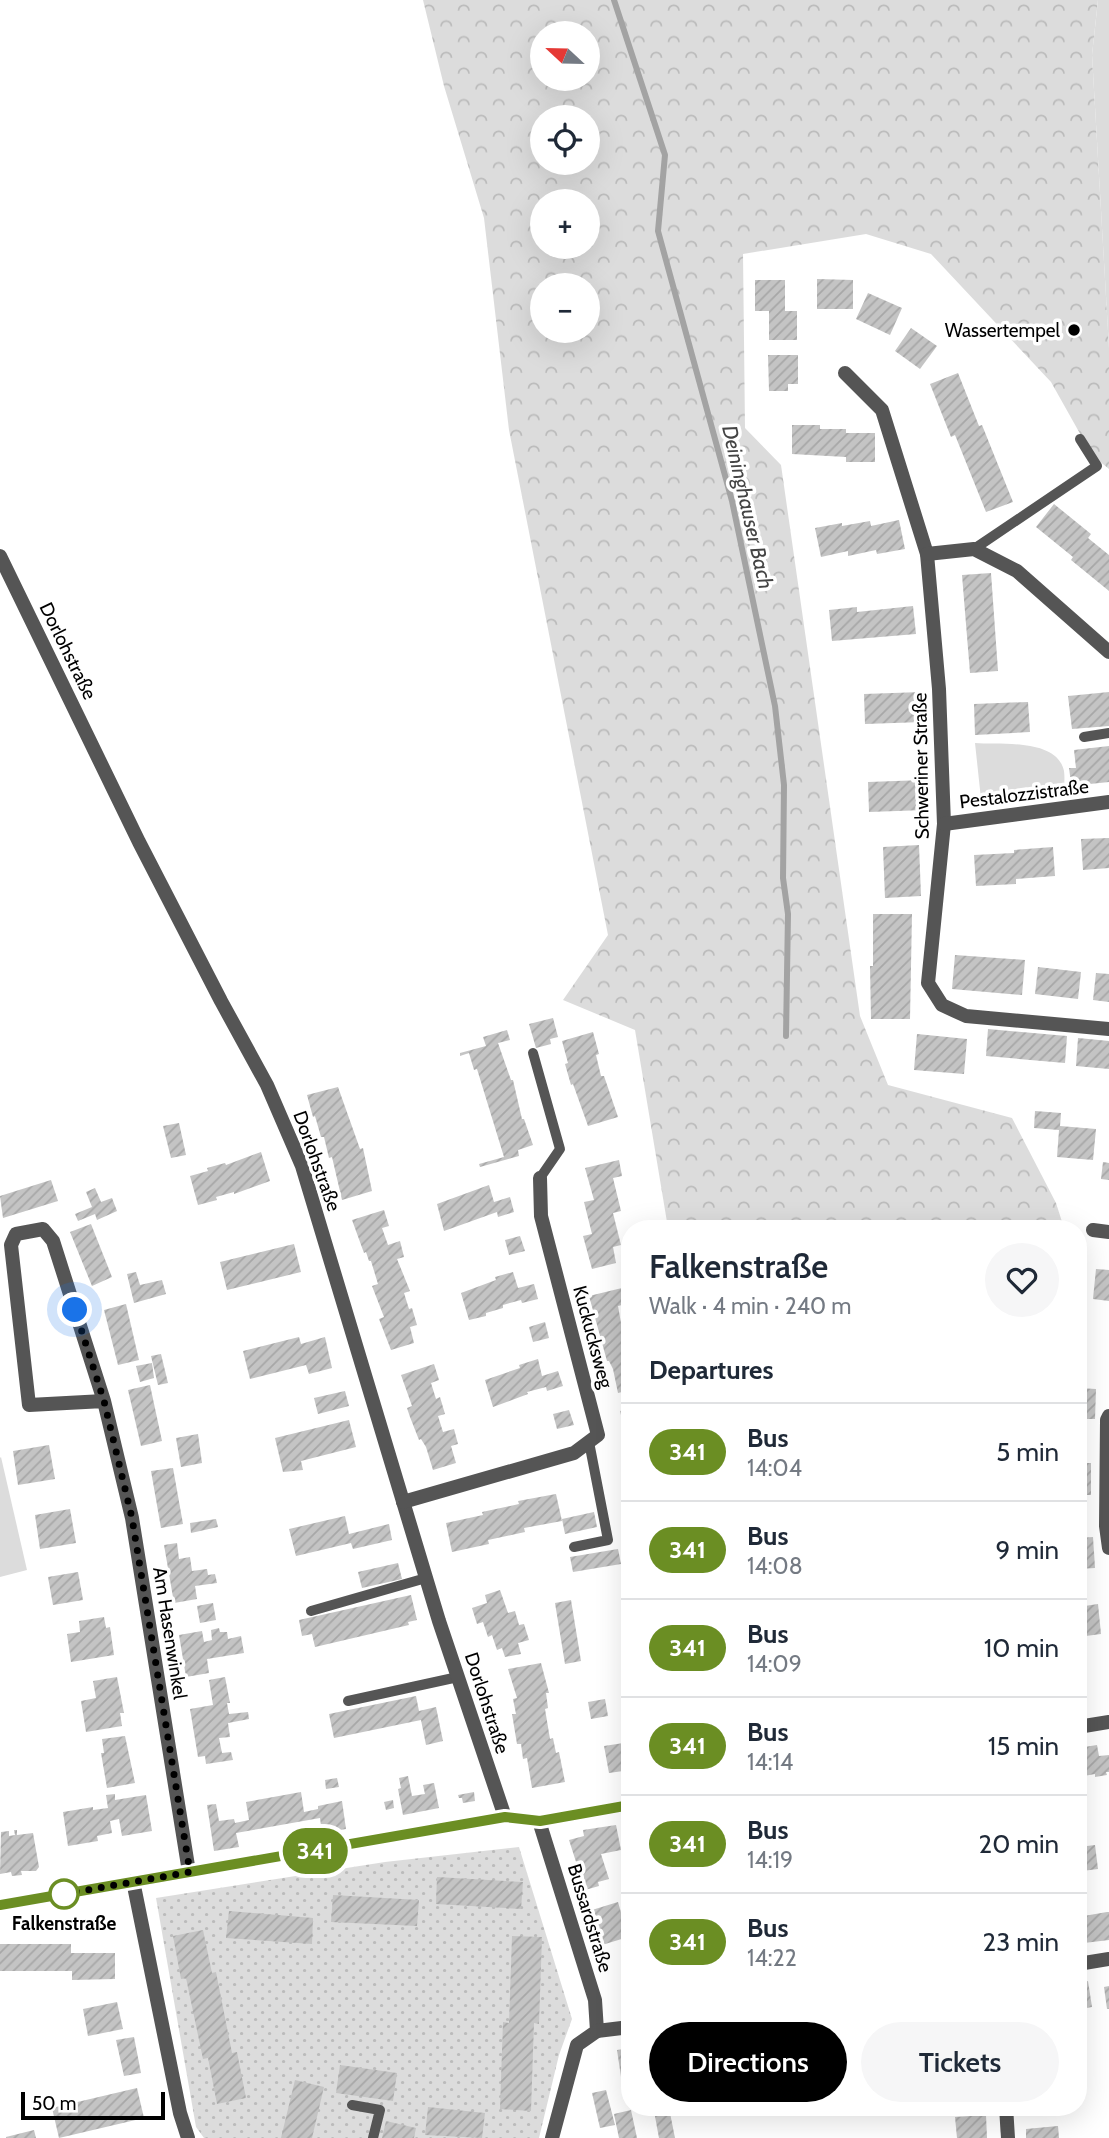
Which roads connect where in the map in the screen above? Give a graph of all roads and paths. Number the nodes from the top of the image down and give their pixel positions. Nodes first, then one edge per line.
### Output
1 (845, 373) dead end
2 (1080, 439) dead end
3 (974, 549) junction
4 (927, 554) junction
5 (0, 556) edge
6 (1109, 652) edge
7 (1109, 733) edge
8 (1084, 737) dead end
9 (1109, 802) edge
10 (944, 824) junction
11 (1109, 1029) edge
12 (533, 1053) dead end
13 (540, 1178) joint
14 (1093, 1230) dead end
15 (1109, 1232) edge
16 (104, 1401) junction
17 (1109, 1416) edge
18 (589, 1441) junction
19 (403, 1502) junction
20 (1108, 1526) edge
21 (574, 1547) dead end
22 (1109, 1548) edge
23 (426, 1578) junction
24 (311, 1611) dead end
25 (458, 1677) junction
26 (348, 1701) dead end
27 (1109, 1722) edge
28 (1087, 1726) edge
29 (621, 1807) edge
30 (505, 1817) junction
31 (540, 1821) junction
32 (190, 1872) junction
33 (133, 1881) junction
34 (0, 1905) edge
35 (1109, 1959) edge
36 (1087, 1963) edge
37 (621, 2028) edge
38 (597, 2031) junction
39 (352, 2105) dead end
40 (1007, 2116) edge
41 (188, 2138) edge
42 (373, 2138) edge
43 (552, 2138) edge
44 (1009, 2138) edge

1 - 4 street, Schweriner Straße
2 - 3 lane
3 - 4 street
3 - 6 street
4 - 10 street, Schweriner Straße
5 - 19 street, Dorlohstraße
7 - 8 lane
9 - 10 street, Pestalozzistraße
10 - 11 street, Schweriner Straße
12 - 13 lane, Kuckucksweg
13 - 18 street, Kuckucksweg
14 - 15 street
16 - 16 street, Am Hasenwinkel
16 - 32 street, Am Hasenwinkel
17 - 20 street
18 - 19 street
18 - 21 lane
19 - 23 street, Dorlohstraße
20 - 22 street
23 - 24 lane
23 - 25 street, Dorlohstraße
25 - 26 lane
25 - 30 street, Dorlohstraße
27 - 28 street
29 - 31 street
30 - 31 street
30 - 32 street
31 - 38 street, Bussardstraße
32 - 33 street
33 - 34 street
33 - 41 street
35 - 36 street
37 - 38 street
38 - 43 street
39 - 42 lane
40 - 44 street

